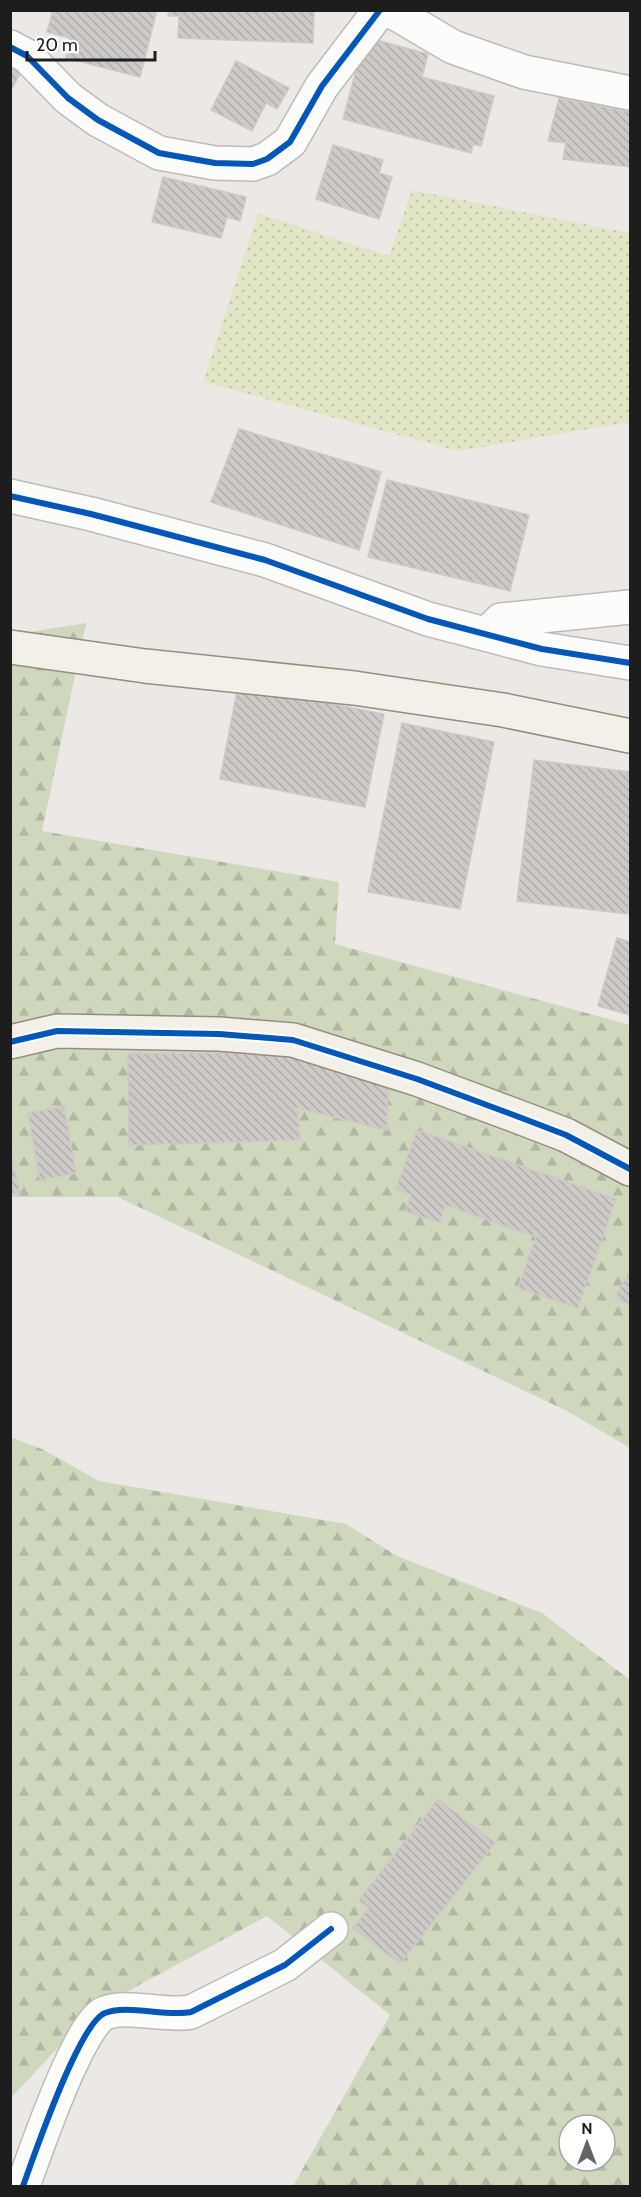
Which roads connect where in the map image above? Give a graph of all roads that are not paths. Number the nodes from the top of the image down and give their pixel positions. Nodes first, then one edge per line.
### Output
1 (380, 10) edge
2 (390, 10) edge
3 (10, 47) edge
4 (630, 93) edge
5 (10, 496) edge
6 (630, 607) edge
7 (487, 634) junction
8 (10, 647) edge
9 (630, 663) edge
10 (630, 736) edge
11 (10, 1042) edge
12 (630, 1169) edge
13 (331, 1929) dead end
14 (23, 2187) edge

1 - 3 street
2 - 4 street
5 - 7 street
6 - 7 street
7 - 9 street
8 - 10 street
11 - 12 street
13 - 14 street

